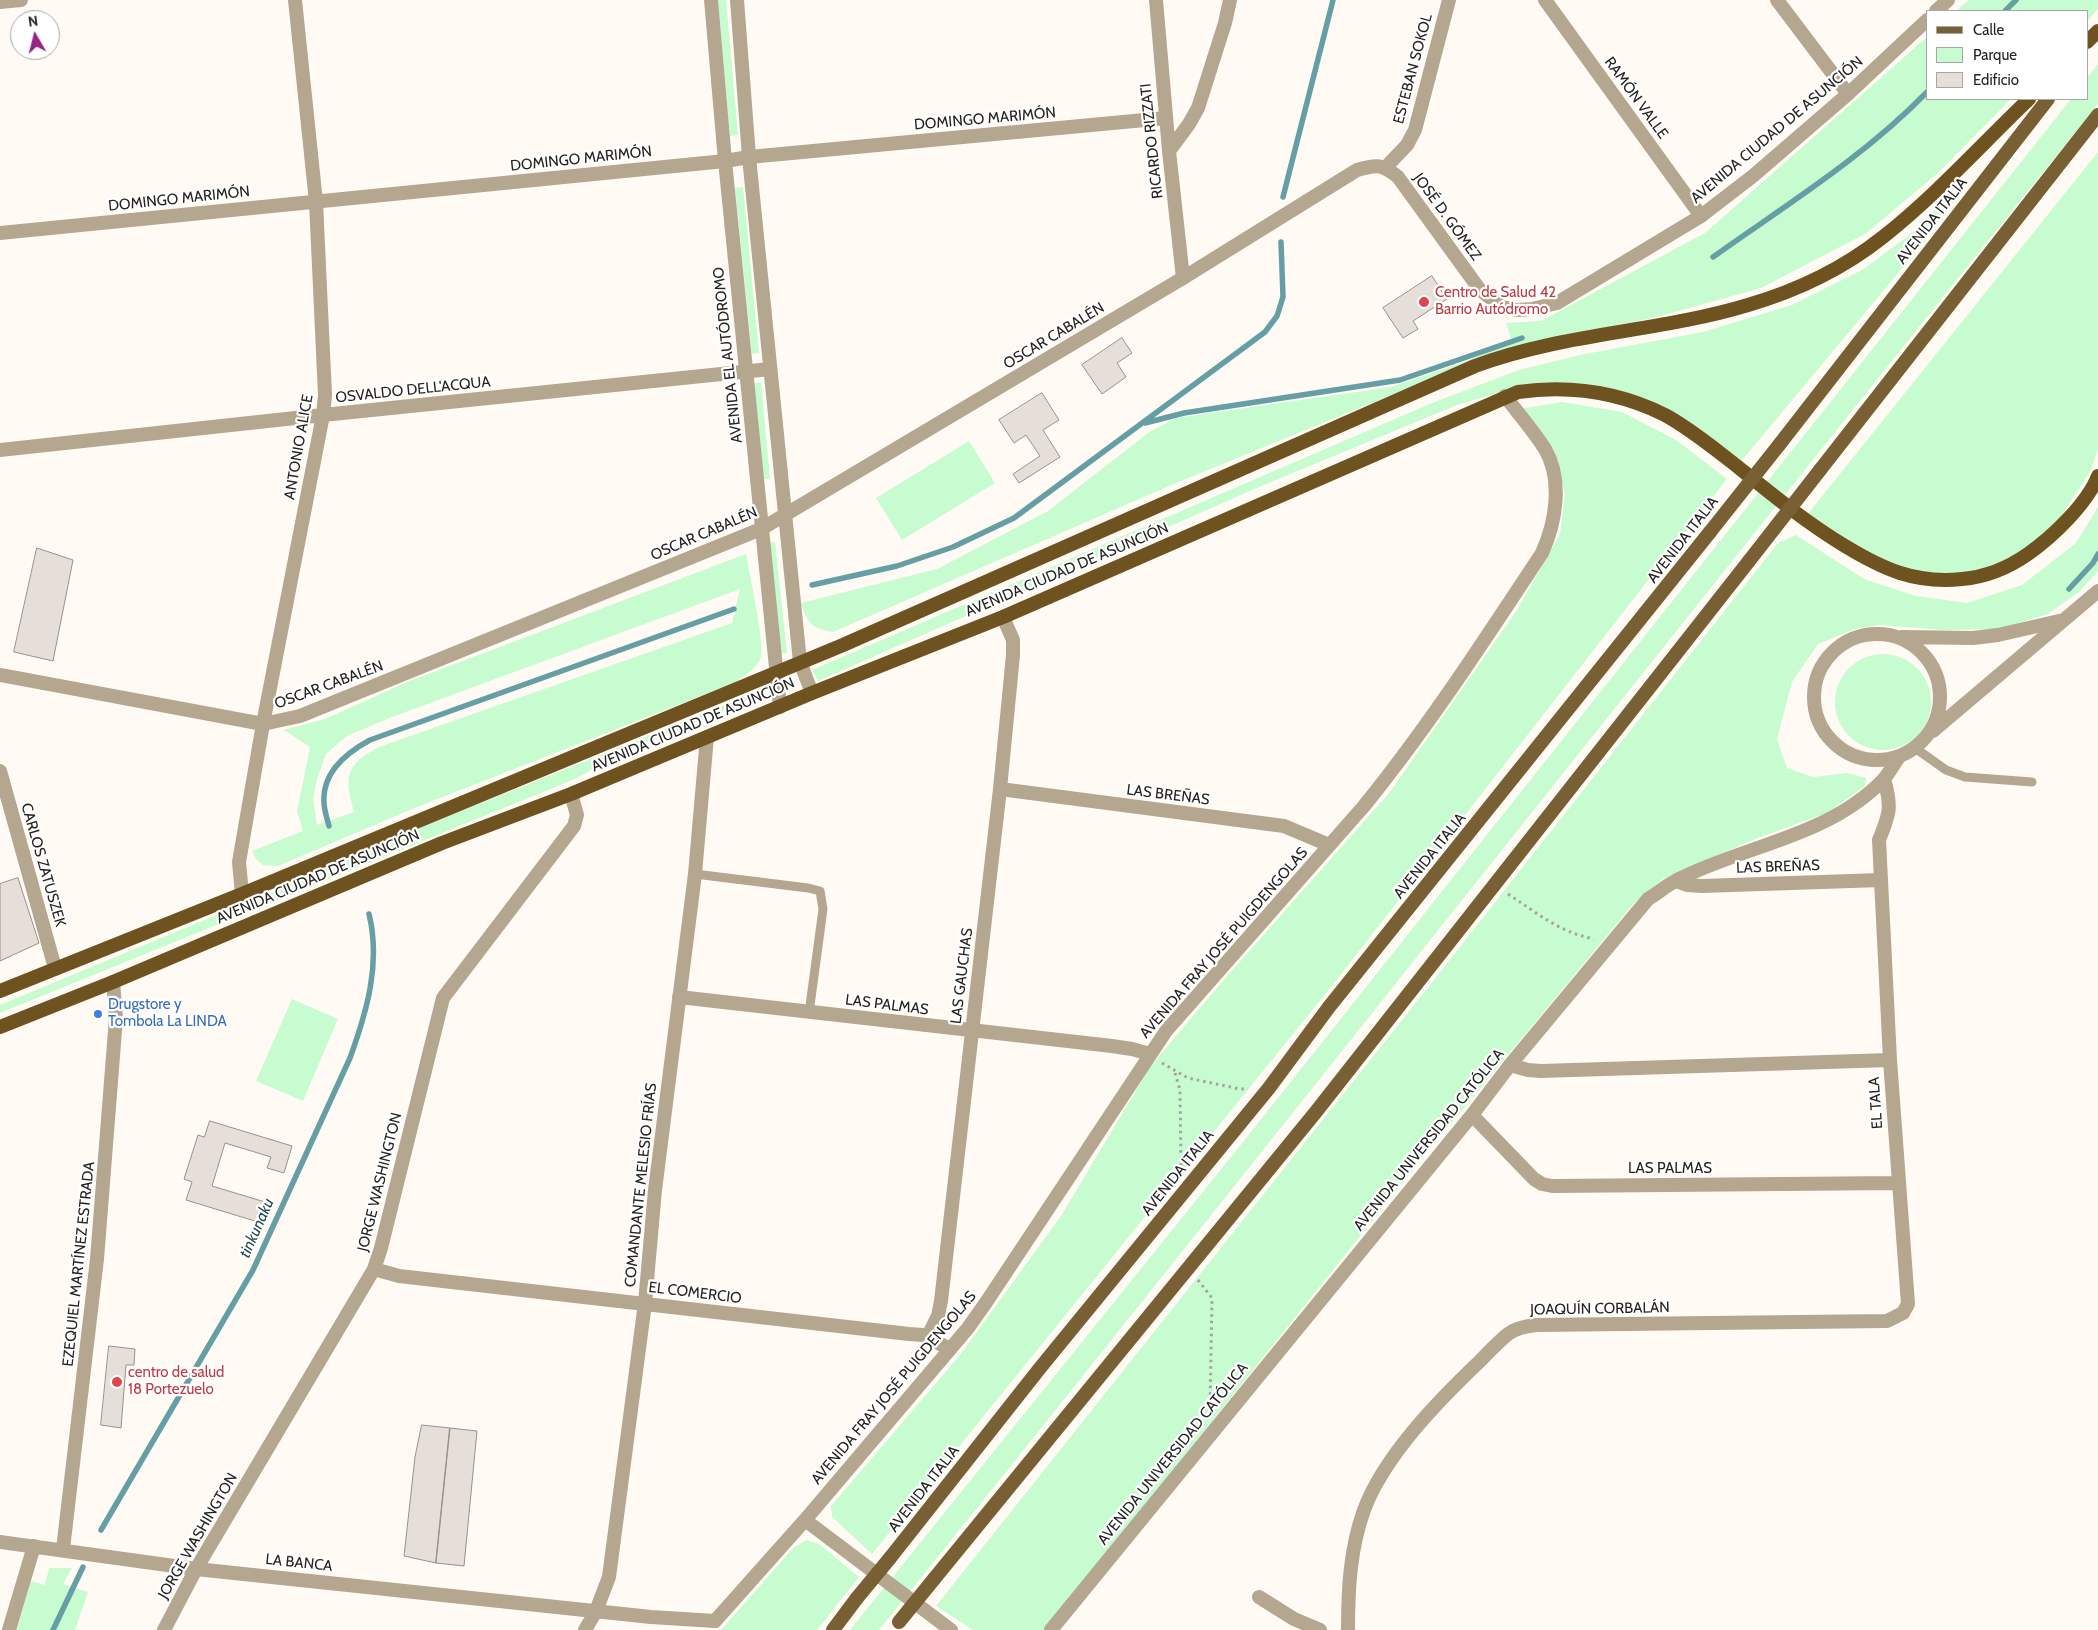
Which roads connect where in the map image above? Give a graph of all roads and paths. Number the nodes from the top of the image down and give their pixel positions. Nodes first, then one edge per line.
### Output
1 (21, 0) edge
2 (295, 0) edge
3 (711, 0) edge
4 (737, 0) edge
5 (1156, 0) edge
6 (1230, 0) edge
7 (1449, 0) edge
8 (1545, 0) edge
9 (1777, 0) edge
10 (1948, 0) edge
11 (0, 2) edge
12 (1937, 10) edge
13 (1926, 21) edge
14 (2098, 31) edge
15 (2098, 36) edge
16 (2088, 41) edge
17 (2088, 49) edge
18 (1848, 94) junction
19 (2027, 100) edge
20 (2047, 100) edge
21 (2098, 115) edge
22 (1166, 118) junction
23 (1169, 151) junction
24 (749, 157) junction
25 (725, 162) junction
26 (1386, 167) junction
27 (316, 202) junction
28 (1701, 216) junction
29 (0, 233) edge
30 (1183, 278) junction
31 (1480, 290) joint
32 (770, 370) junction
33 (747, 372) junction
34 (1505, 396) junction
35 (323, 415) junction
36 (0, 450) edge
37 (2098, 476) edge
38 (784, 515) junction
39 (761, 530) junction
40 (2098, 591) edge
41 (1003, 617) junction
42 (2064, 619) junction
43 (1898, 637) junction
44 (800, 662) junction
45 (778, 671) junction
46 (0, 675) edge
47 (812, 693) junction
48 (780, 707) junction
49 (263, 724) junction
50 (1929, 735) junction
51 (707, 737) junction
52 (1915, 748) junction
53 (1899, 757) junction
54 (0, 771) edge
55 (1884, 778) junction
56 (2032, 782) dead end
57 (1000, 789) junction
58 (570, 794) junction
59 (1329, 845) junction
60 (695, 874) junction
61 (1881, 880) junction
62 (1676, 881) junction
63 (1495, 885) junction
64 (242, 894) junction
65 (1612, 943) junction
66 (55, 968) junction
67 (113, 982) junction
68 (0, 991) edge
69 (680, 997) junction
70 (809, 1012) junction
71 (0, 1027) edge
72 (971, 1031) junction
73 (1150, 1054) junction
74 (1890, 1060) junction
75 (1510, 1065) junction
76 (1175, 1072) junction
77 (1269, 1088) junction
78 (1472, 1114) junction
79 (1898, 1183) junction
80 (1181, 1195) junction
81 (1188, 1267) junction
82 (374, 1269) junction
83 (645, 1303) junction
84 (1895, 1318) joint
85 (927, 1338) junction
86 (950, 1349) junction
87 (1209, 1436) junction
88 (805, 1520) junction
89 (0, 1542) edge
90 (34, 1546) junction
91 (64, 1549) junction
92 (196, 1569) junction
93 (1259, 1597) dead end
94 (596, 1611) junction
95 (712, 1626) edge
96 (896, 1626) edge
97 (9, 1630) edge
98 (164, 1630) edge
99 (585, 1630) edge
100 (833, 1630) edge
101 (951, 1630) edge
102 (1051, 1630) edge
103 (1320, 1630) edge
104 (1348, 1630) edge

1 - 11 street
2 - 27 street, ANTONIO ALICE
3 - 25 street, AVENIDA EL AUTÓDROMO
4 - 24 street
5 - 22 street, RICARDO RIZZATI
6 - 23 street
7 - 26 street, ESTEBAN SOKOL
8 - 28 street, RAMÓN VALLE
9 - 18 street
10 - 12 street
13 - 18 street, AVENIDA CIUDAD DE ASUNCIÓN
14 - 16 highway
15 - 17 main road
18 - 28 street, AVENIDA CIUDAD DE ASUNCIÓN
19 - 44 highway, AVENIDA CIUDAD DE ASUNCIÓN
20 - 77 main road, AVENIDA ITALIA, bridge
21 - 63 main road, bridge
22 - 23 street, RICARDO RIZZATI
22 - 24 street, DOMINGO MARIMÓN
23 - 30 street, RICARDO RIZZATI
24 - 25 street, DOMINGO MARIMÓN
24 - 32 street
25 - 27 street, DOMINGO MARIMÓN
25 - 33 street, AVENIDA EL AUTÓDROMO
26 - 30 street, OSCAR CABALÉN
26 - 31 street, JOSÉ D. GÓMEZ
27 - 29 street, DOMINGO MARIMÓN
27 - 35 street, ANTONIO ALICE
28 - 31 street, AVENIDA CIUDAD DE ASUNCIÓN
30 - 38 street, OSCAR CABALÉN
32 - 33 street, OSVALDO DELL'ACQUA
32 - 38 street
33 - 35 street, OSVALDO DELL'ACQUA
33 - 39 street, AVENIDA EL AUTÓDROMO
34 - 37 highway, AVENIDA CIUDAD DE ASUNCIÓN
34 - 41 highway, AVENIDA CIUDAD DE ASUNCIÓN
34 - 59 street, AVENIDA FRAY JOSÉ PUIGDENGOLAS
35 - 36 street, OSVALDO DELL'ACQUA
35 - 49 street, ANTONIO ALICE
38 - 39 street, OSCAR CABALÉN
38 - 44 street
39 - 45 street, AVENIDA EL AUTÓDROMO
39 - 49 street, OSCAR CABALÉN
40 - 42 street, AVENIDA UNIVERSIDAD CATÓLICA
41 - 47 highway, AVENIDA CIUDAD DE ASUNCIÓN
41 - 57 street, LAS GAUCHAS
42 - 43 street, AVENIDA UNIVERSIDAD CATÓLICA
42 - 50 street, AVENIDA UNIVERSIDAD CATÓLICA
43 - 50 street, AVENIDA UNIVERSIDAD CATÓLICA
43 - 53 street, AVENIDA UNIVERSIDAD CATÓLICA
44 - 45 highway, AVENIDA CIUDAD DE ASUNCIÓN
44 - 47 street
45 - 48 street, AVENIDA EL AUTÓDROMO
45 - 64 highway, AVENIDA CIUDAD DE ASUNCIÓN
46 - 49 street, OSCAR CABALÉN
47 - 48 highway, AVENIDA CIUDAD DE ASUNCIÓN
48 - 51 highway, AVENIDA CIUDAD DE ASUNCIÓN
49 - 64 street, ANTONIO ALICE
50 - 52 street, AVENIDA UNIVERSIDAD CATÓLICA
51 - 58 highway, AVENIDA CIUDAD DE ASUNCIÓN
51 - 60 street, COMANDANTE MELESIO FRÍAS
52 - 53 street, AVENIDA UNIVERSIDAD CATÓLICA
52 - 56 lane
53 - 55 street, AVENIDA UNIVERSIDAD CATÓLICA
54 - 66 street, CARLOS ZATUSZEK
55 - 61 street, EL TALA
55 - 62 street, AVENIDA UNIVERSIDAD CATÓLICA
57 - 59 street, LAS BREÑAS
57 - 72 street, LAS GAUCHAS
58 - 67 highway, AVENIDA CIUDAD DE ASUNCIÓN
58 - 82 street, JORGE WASHINGTON
59 - 73 street, AVENIDA FRAY JOSÉ PUIGDENGOLAS
60 - 69 street, COMANDANTE MELESIO FRÍAS
60 - 70 lane
61 - 62 street, LAS BREÑAS
61 - 74 street, EL TALA
62 - 65 street, AVENIDA UNIVERSIDAD CATÓLICA
63 - 65 path
63 - 81 main road
64 - 66 highway, AVENIDA CIUDAD DE ASUNCIÓN
65 - 75 street, AVENIDA UNIVERSIDAD CATÓLICA
66 - 68 highway, AVENIDA CIUDAD DE ASUNCIÓN
67 - 71 highway, AVENIDA CIUDAD DE ASUNCIÓN
67 - 91 street, EZEQUIEL MARTÍNEZ ESTRADA
69 - 70 street, LAS PALMAS
69 - 83 street, COMANDANTE MELESIO FRÍAS
70 - 72 street, LAS PALMAS
72 - 73 street, LAS PALMAS
72 - 85 street, LAS GAUCHAS
73 - 76 path
73 - 86 street, AVENIDA FRAY JOSÉ PUIGDENGOLAS
74 - 75 street
74 - 79 street, EL TALA
75 - 78 street, AVENIDA UNIVERSIDAD CATÓLICA
76 - 77 path
76 - 80 path
77 - 80 main road, AVENIDA ITALIA
78 - 79 street, LAS PALMAS
78 - 87 street, AVENIDA UNIVERSIDAD CATÓLICA
79 - 84 street, EL TALA
80 - 100 main road, AVENIDA ITALIA, bridge
81 - 87 path
81 - 96 main road, bridge
82 - 83 street, EL COMERCIO
82 - 92 street, JORGE WASHINGTON
83 - 85 street, EL COMERCIO
83 - 94 street, COMANDANTE MELESIO FRÍAS
84 - 104 street, JOAQUÍN CORBALÁN
85 - 86 street, EL COMERCIO
86 - 88 street, AVENIDA FRAY JOSÉ PUIGDENGOLAS
87 - 102 street, AVENIDA UNIVERSIDAD CATÓLICA
88 - 95 street, AVENIDA FRAY JOSÉ PUIGDENGOLAS
88 - 101 street
89 - 90 street, LA BANCA
90 - 91 street, LA BANCA
90 - 97 street
91 - 92 street, LA BANCA
92 - 94 street, LA BANCA
92 - 98 street, JORGE WASHINGTON
93 - 103 street
94 - 95 street, LA BANCA
94 - 99 street, COMANDANTE MELESIO FRÍAS

